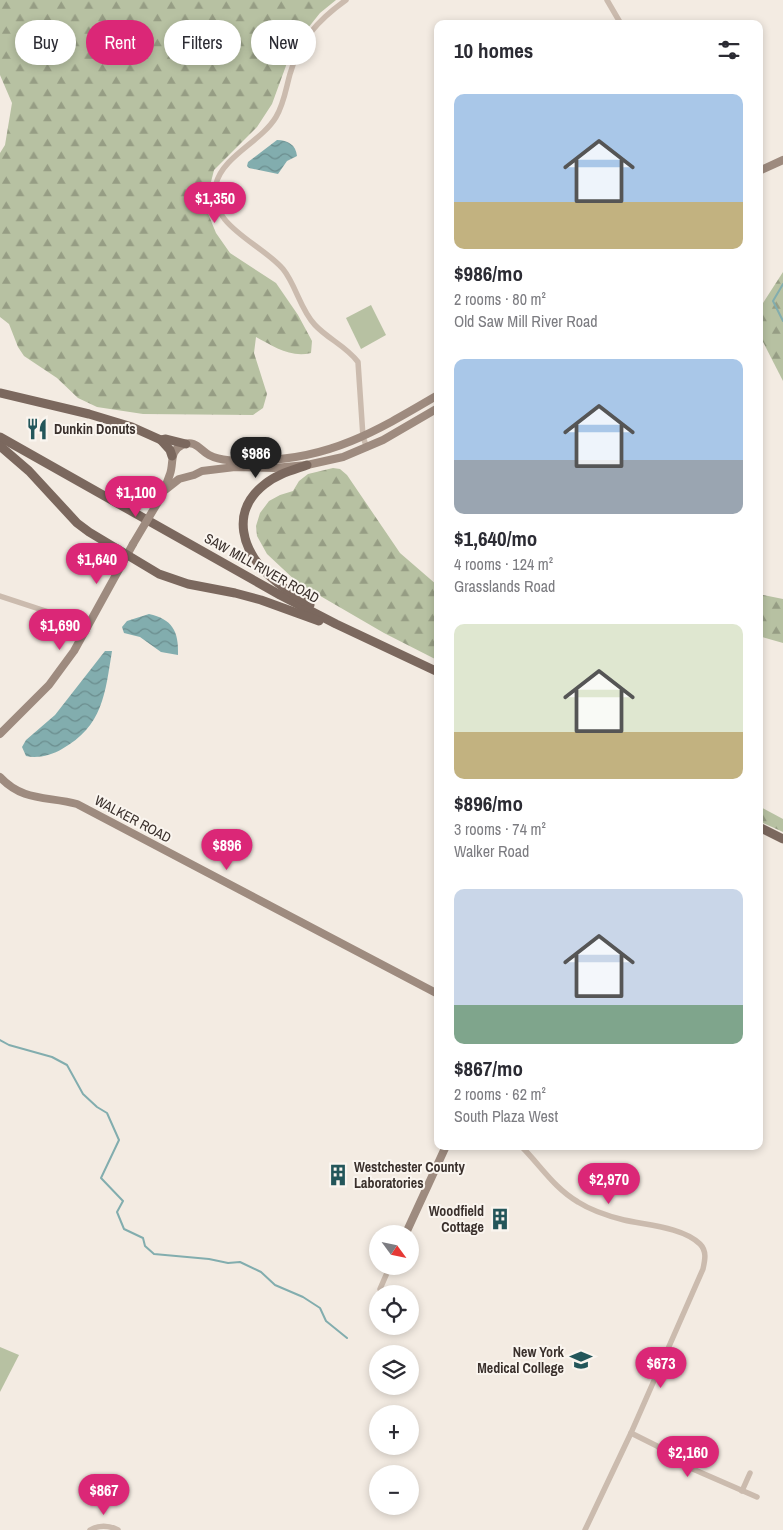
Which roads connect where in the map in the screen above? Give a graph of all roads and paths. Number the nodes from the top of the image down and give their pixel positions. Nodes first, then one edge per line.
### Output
1 (346, 0) edge
2 (607, 0) edge
3 (619, 20) edge
4 (783, 160) edge
5 (763, 170) edge
6 (0, 393) edge
7 (434, 397) edge
8 (434, 410) edge
9 (0, 437) edge
10 (363, 437) junction
11 (161, 440) junction
12 (186, 444) junction
13 (0, 446) edge
14 (367, 448) junction
15 (204, 452) junction
16 (172, 461) junction
17 (307, 465) junction
18 (202, 471) junction
19 (186, 476) junction
20 (165, 490) junction
21 (127, 554) junction
22 (0, 596) edge
23 (87, 626) junction
24 (354, 633) junction
25 (434, 670) edge
26 (0, 734) edge
27 (0, 777) edge
28 (763, 829) edge
29 (783, 839) edge
30 (434, 992) edge
31 (444, 1150) edge
32 (525, 1150) edge
33 (410, 1225) edge
34 (631, 1433) junction
35 (750, 1473) dead end
36 (742, 1491) junction
37 (758, 1497) dead end
38 (90, 1530) edge
39 (118, 1530) edge
40 (585, 1530) edge

1 - 10 street
2 - 3 street
4 - 5 street
6 - 11 main road
7 - 10 street
8 - 14 street
9 - 24 main road, SAW MILL RIVER ROAD
10 - 14 street
10 - 15 street
11 - 12 main road
11 - 16 main road
12 - 15 street
12 - 16 street
13 - 21 main road
14 - 17 street
15 - 18 street
16 - 19 street
16 - 20 street
17 - 18 street
17 - 24 main road
18 - 19 street
19 - 20 street
20 - 21 street, bridge
21 - 23 street
21 - 24 main road
22 - 23 street
23 - 26 street
24 - 25 main road
27 - 30 street, WALKER ROAD
28 - 29 main road
31 - 33 street
32 - 34 street
34 - 36 street
34 - 40 street
35 - 36 street
36 - 37 street
38 - 39 street

